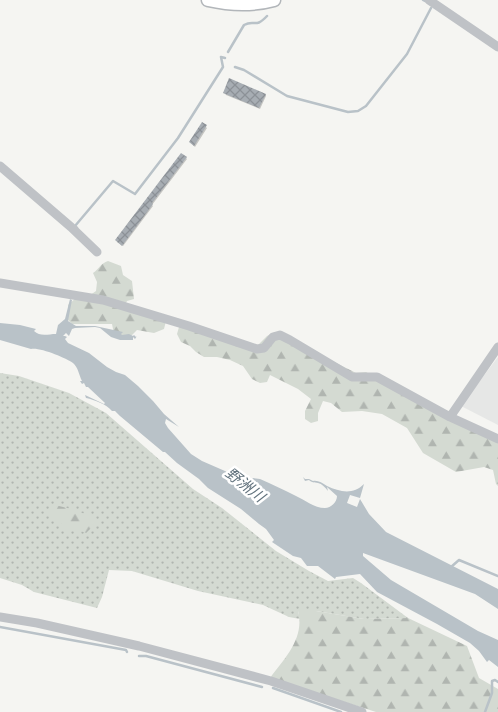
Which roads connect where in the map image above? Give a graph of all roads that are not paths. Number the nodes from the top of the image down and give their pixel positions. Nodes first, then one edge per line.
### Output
1 (208, 0) edge
2 (274, 0) edge
3 (429, 0) edge
4 (498, 47) edge
5 (0, 166) edge
6 (97, 252) dead end
7 (0, 283) edge
8 (498, 347) edge
9 (450, 417) junction
10 (498, 440) edge
11 (0, 617) edge
12 (362, 712) edge

1 - 2 main road
3 - 4 street
5 - 6 street
7 - 9 street
8 - 9 street
9 - 10 street
11 - 12 street

